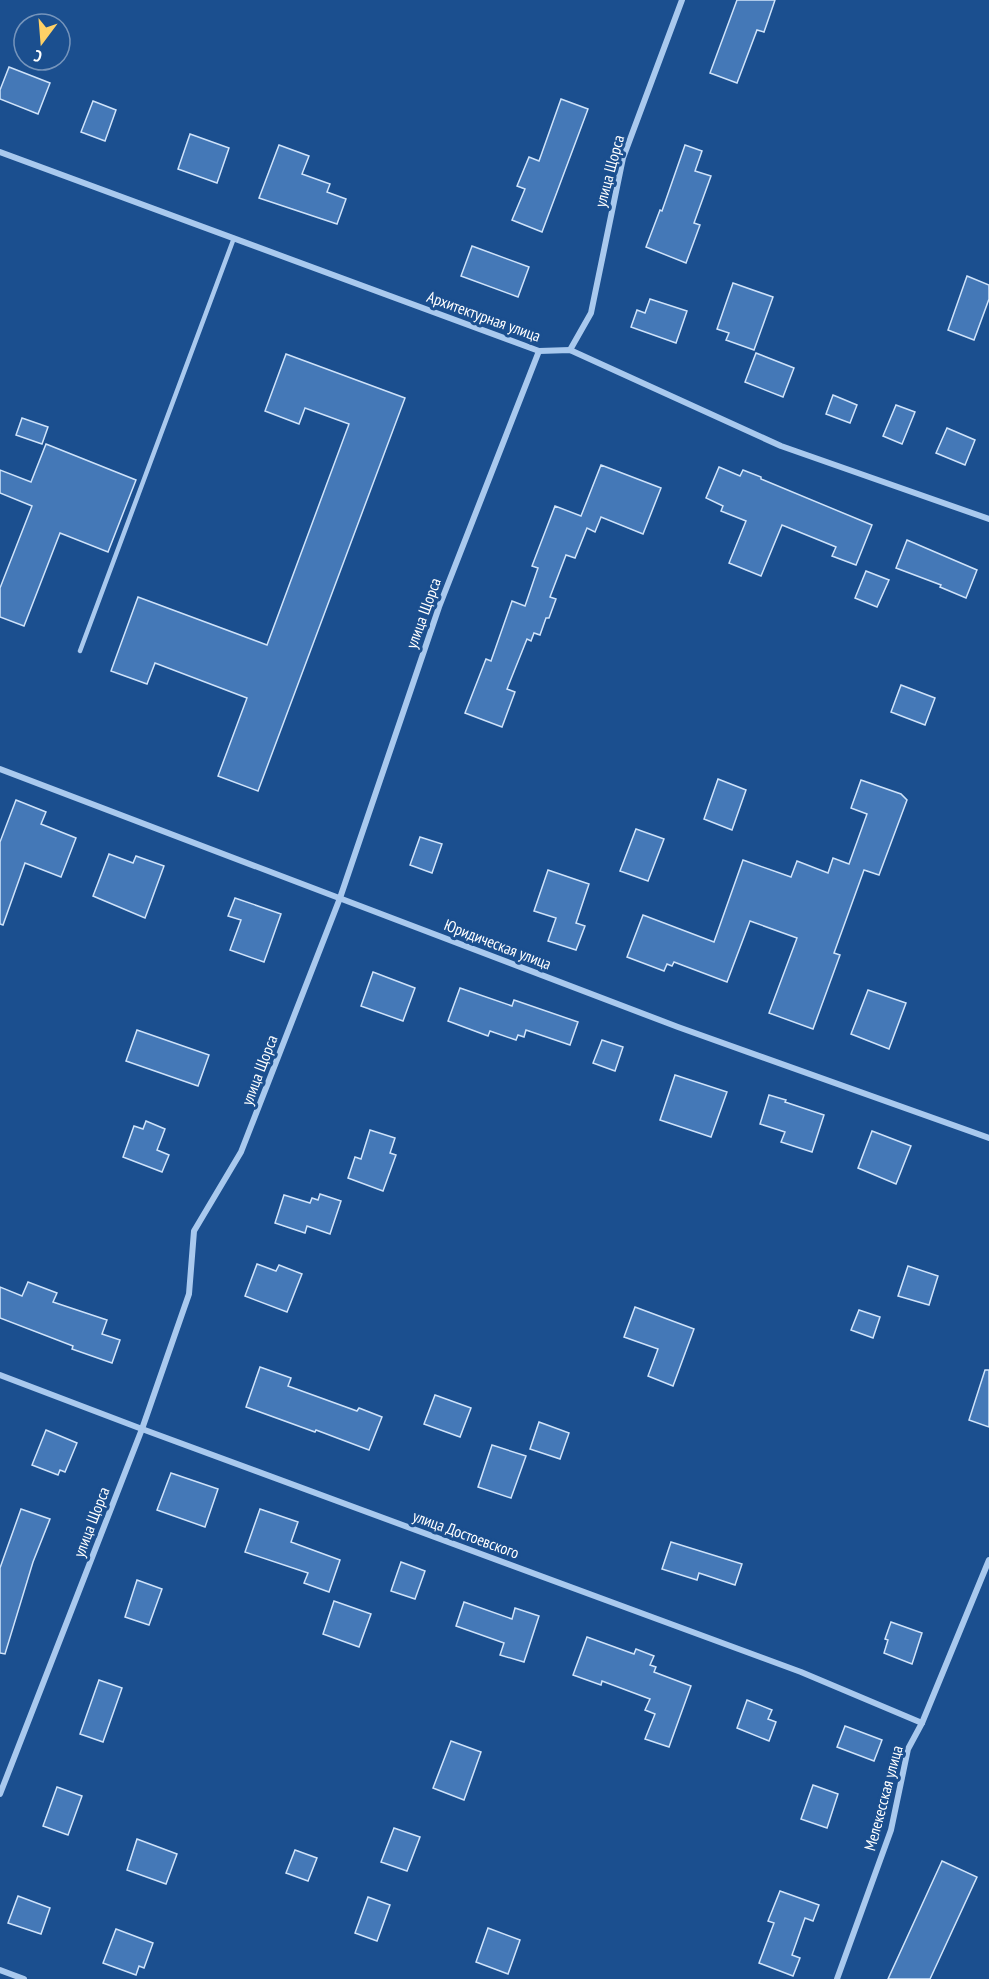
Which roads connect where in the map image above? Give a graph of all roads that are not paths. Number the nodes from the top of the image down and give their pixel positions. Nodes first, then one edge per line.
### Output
1 (682, 0) edge
2 (0, 152) edge
3 (234, 238) junction
4 (570, 350) junction
5 (539, 351) junction
6 (989, 519) edge
7 (80, 651) dead end
8 (0, 769) edge
9 (340, 898) junction
10 (989, 1138) edge
11 (0, 1375) edge
12 (142, 1429) junction
13 (989, 1560) edge
14 (922, 1722) junction
15 (0, 1794) edge
16 (0, 1970) edge
17 (24, 1979) edge
18 (837, 1979) edge

1 - 4 street, улица Щорса
2 - 3 street, Архитектурная улица
3 - 5 street, Архитектурная улица
3 - 7 lane
4 - 5 street, Архитектурная улица
4 - 6 street, Архитектурная улица
5 - 9 street, улица Щорса
8 - 9 street, Юридическая улица
9 - 10 street, Юридическая улица
9 - 12 street, улица Щорса
11 - 12 street, улица Достоевского
12 - 14 street, улица Достоевского
12 - 15 street, улица Щорса
13 - 14 street, Мелекесская улица
14 - 18 street, Мелекесская улица
16 - 17 street

